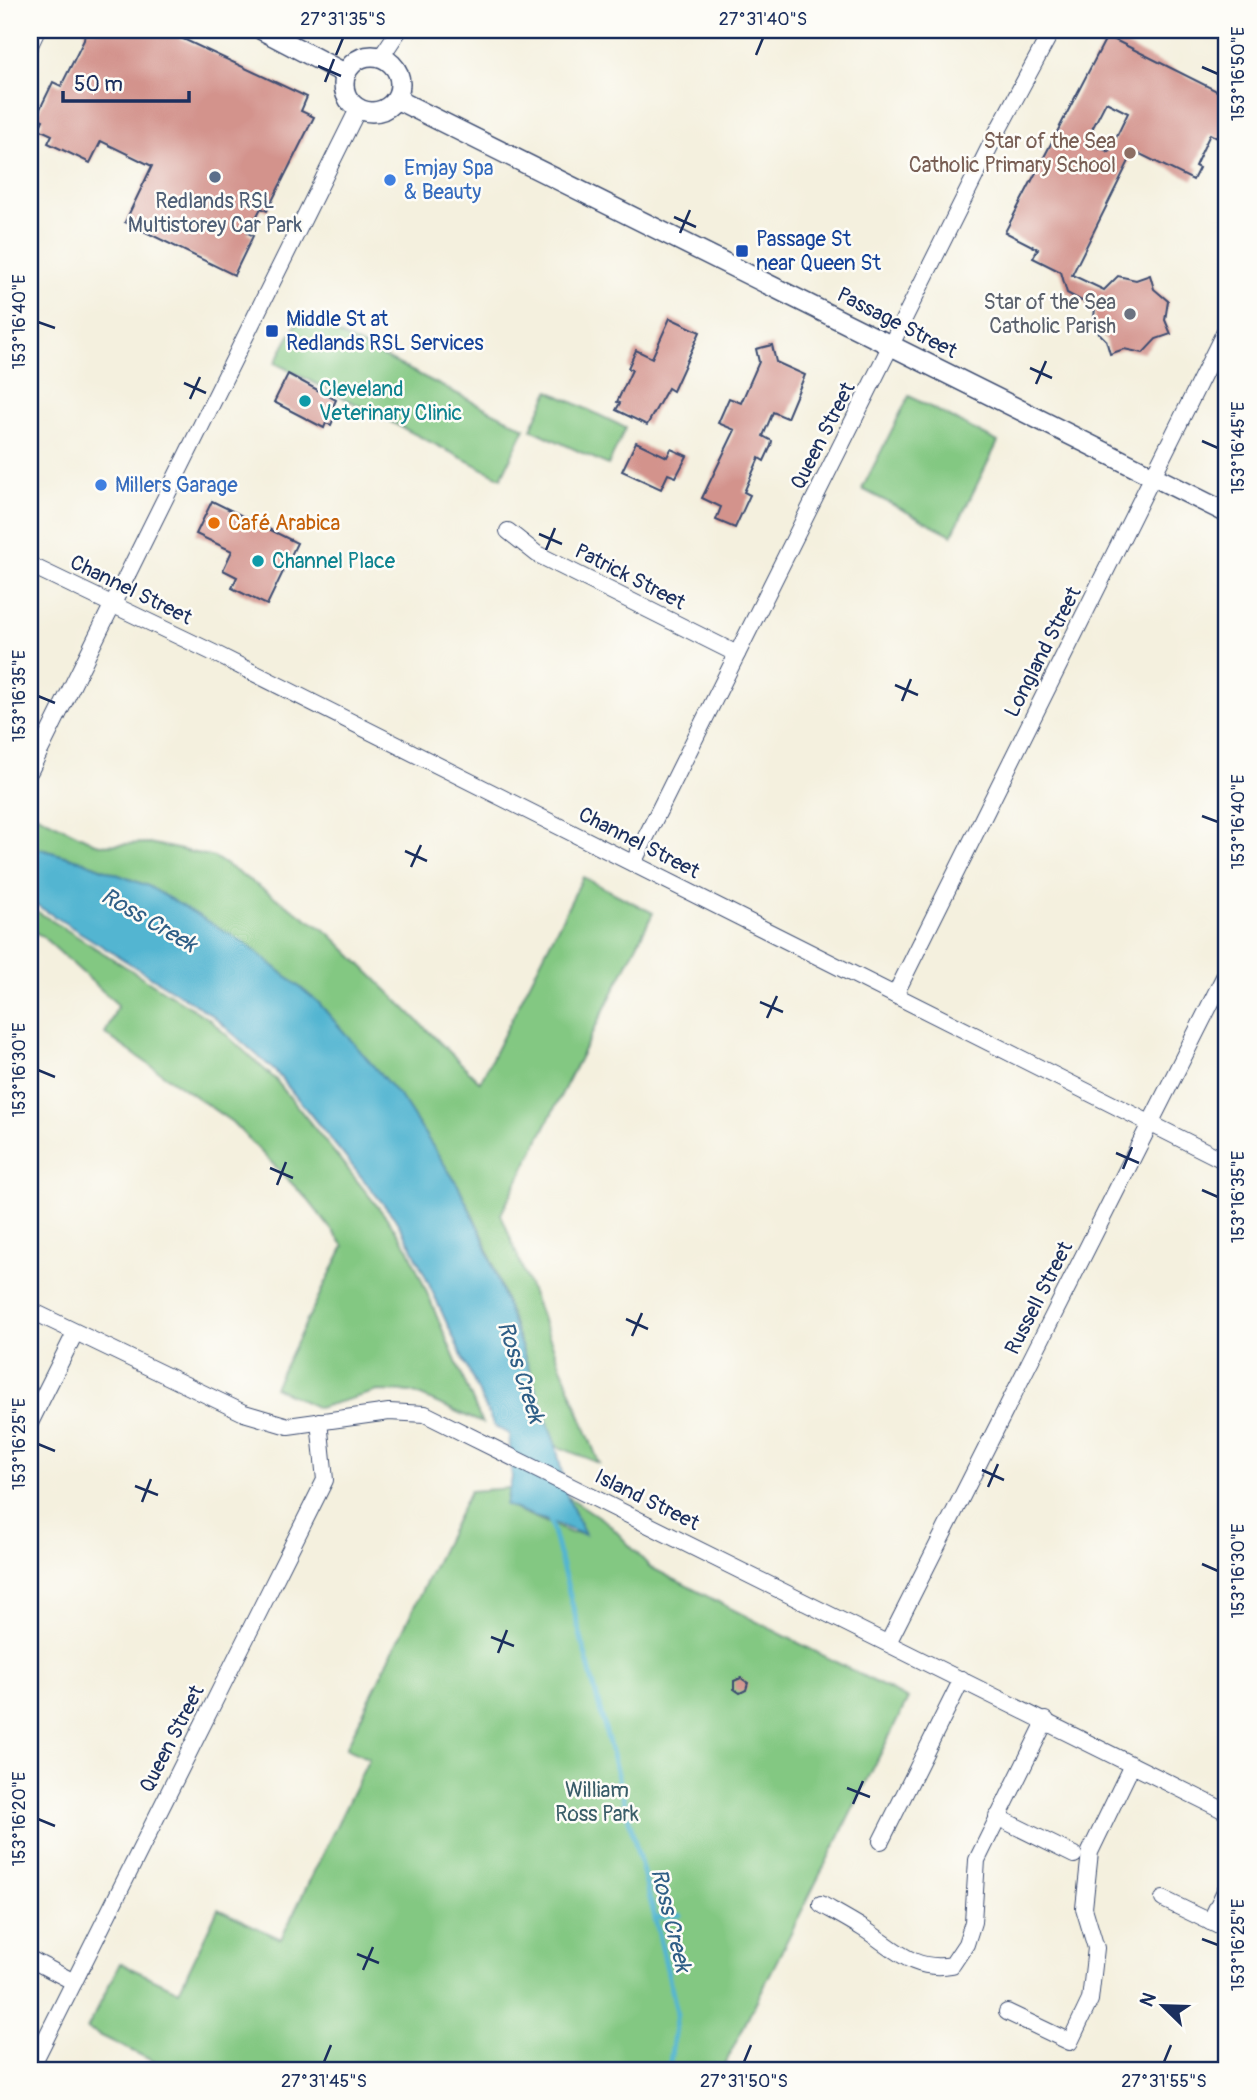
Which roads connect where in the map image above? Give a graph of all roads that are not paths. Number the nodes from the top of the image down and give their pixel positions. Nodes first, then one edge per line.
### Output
1 (37, 30) edge
2 (262, 30) edge
3 (399, 30) edge
4 (1052, 30) edge
5 (30, 45) edge
6 (381, 57) junction
7 (346, 74) junction
8 (396, 99) junction
9 (358, 109) junction
10 (1227, 327) edge
11 (892, 346) junction
12 (1154, 476) junction
13 (1227, 513) edge
14 (508, 531) dead end
15 (30, 565) edge
16 (113, 606) junction
17 (737, 654) junction
18 (30, 771) edge
19 (633, 863) junction
20 (1227, 971) edge
21 (895, 995) junction
22 (1150, 1123) junction
23 (1227, 1162) edge
24 (30, 1310) edge
25 (75, 1332) junction
26 (319, 1421) junction
27 (30, 1423) edge
28 (888, 1643) junction
29 (962, 1679) junction
30 (1046, 1720) junction
31 (1132, 1765) junction
32 (1227, 1812) edge
33 (997, 1816) junction
34 (881, 1841) dead end
35 (1074, 1855) dead end
36 (1227, 1887) edge
37 (1163, 1899) dead end
38 (821, 1904) dead end
39 (1210, 1922) junction
40 (1227, 1930) edge
41 (30, 1959) edge
42 (74, 1982) junction
43 (1007, 2012) dead end
44 (30, 2070) edge

1 - 5 street
2 - 7 street
3 - 6 street
4 - 11 street, Queen Street
6 - 7 street
6 - 8 street
7 - 9 street
8 - 9 street
8 - 11 street, Passage Street
9 - 16 street
10 - 12 street, Longland Street
11 - 12 street, Passage Street
11 - 17 street, Queen Street
12 - 13 street, Passage Street
12 - 21 street, Longland Street
14 - 17 street, Patrick Street
15 - 16 street, Channel Street
16 - 18 street
16 - 19 street, Channel Street
17 - 19 street, Queen Street
19 - 21 street, Channel Street
20 - 22 street, Russell Street
21 - 22 street, Channel Street
22 - 23 street, Channel Street
22 - 28 street, Russell Street
24 - 25 street, Island Street
25 - 26 street, Island Street
25 - 27 street
26 - 28 street, Island Street
26 - 42 street, Queen Street
28 - 29 street, Island Street
29 - 30 street, Island Street
29 - 34 street
30 - 31 street, Island Street
30 - 33 street
31 - 32 street, Island Street
31 - 43 street
33 - 35 street
33 - 38 street
36 - 39 street
37 - 39 street
39 - 40 street
41 - 42 street
42 - 44 street, Queen Street

